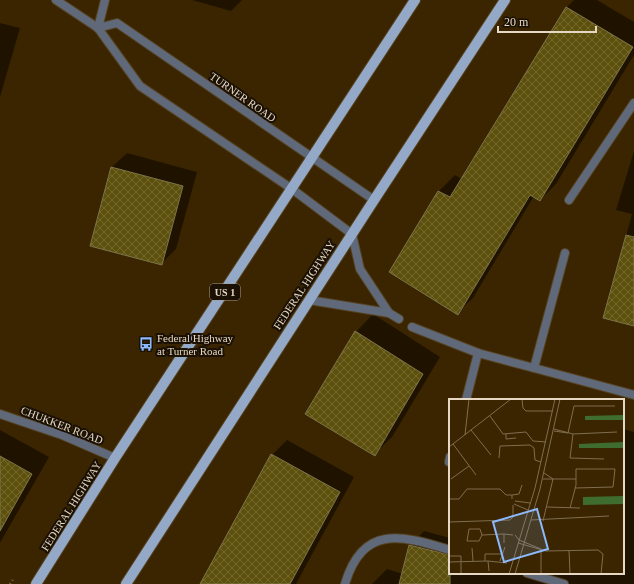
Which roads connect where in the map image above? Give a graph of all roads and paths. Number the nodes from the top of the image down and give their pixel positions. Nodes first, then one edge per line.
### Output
1 (56, 0) edge
2 (105, 0) edge
3 (415, 0) edge
4 (505, 0) edge
5 (98, 28) junction
6 (633, 106) edge
7 (313, 158) junction
8 (292, 189) junction
9 (374, 200) junction
10 (569, 200) dead end
11 (352, 234) junction
12 (565, 253) dead end
13 (309, 300) junction
14 (389, 314) junction
15 (399, 319) dead end
16 (412, 327) dead end
17 (478, 353) junction
18 (534, 368) junction
19 (634, 395) edge
20 (466, 399) edge
21 (0, 414) edge
22 (115, 458) junction
23 (449, 550) edge
24 (530, 574) edge
25 (36, 584) edge
26 (126, 584) edge
27 (346, 584) edge
28 (564, 584) edge

1 - 5 street
2 - 5 street
3 - 7 main road, FEDERAL HIGHWAY / US 1
4 - 9 main road, FEDERAL HIGHWAY
5 - 7 street, TURNER ROAD
5 - 8 street
6 - 10 street
7 - 8 main road, FEDERAL HIGHWAY / US 1
7 - 9 street, TURNER ROAD
8 - 11 street
8 - 22 main road, FEDERAL HIGHWAY / US 1
9 - 11 main road, FEDERAL HIGHWAY
11 - 13 main road, FEDERAL HIGHWAY
11 - 14 street
12 - 18 street
13 - 14 street
13 - 26 main road, FEDERAL HIGHWAY
14 - 15 street
16 - 17 street
17 - 18 street
17 - 20 street
18 - 19 street
21 - 22 street, CHUKKER ROAD
22 - 25 main road, FEDERAL HIGHWAY / US 1
23 - 27 street
24 - 28 street

